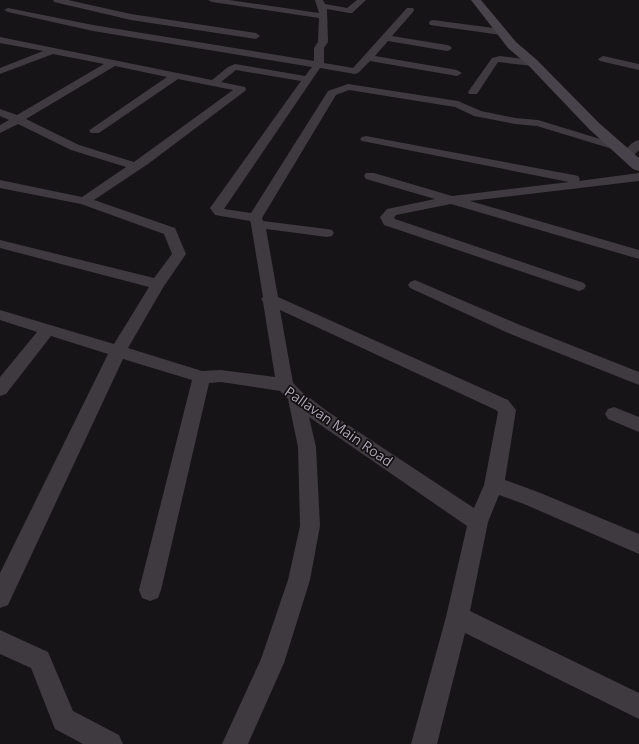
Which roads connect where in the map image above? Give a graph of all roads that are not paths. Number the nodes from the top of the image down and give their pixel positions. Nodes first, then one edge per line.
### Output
1 (57, 0) edge
2 (212, 0) edge
3 (362, 0) edge
4 (476, 0) edge
5 (74, 2) edge
6 (321, 7) edge
7 (8, 10) dead end
8 (410, 10) dead end
9 (432, 23) dead end
10 (501, 32) junction
11 (256, 36) dead end
12 (386, 38) junction
13 (0, 40) edge
14 (447, 48) dead end
15 (52, 51) junction
16 (368, 58) junction
17 (603, 59) dead end
18 (113, 62) junction
19 (319, 63) junction
20 (533, 63) junction
21 (639, 67) edge
22 (0, 71) edge
23 (457, 73) dead end
24 (176, 75) junction
25 (308, 79) junction
26 (214, 83) junction
27 (473, 92) dead end
28 (0, 112) edge
29 (20, 119) junction
30 (0, 130) edge
31 (95, 131) dead end
32 (366, 139) dead end
33 (639, 143) edge
34 (624, 152) junction
35 (135, 166) junction
36 (639, 166) edge
37 (370, 176) dead end
38 (639, 177) edge
39 (589, 182) junction
40 (0, 184) edge
41 (450, 200) junction
42 (84, 201) junction
43 (256, 221) junction
44 (327, 233) dead end
45 (0, 244) edge
46 (639, 255) edge
47 (158, 284) junction
48 (416, 285) dead end
49 (579, 286) dead end
50 (269, 298) junction
51 (0, 315) edge
52 (48, 330) junction
53 (118, 351) junction
54 (202, 377) junction
55 (639, 379) edge
56 (0, 389) edge
57 (290, 391) junction
58 (614, 414) dead end
59 (639, 425) edge
60 (494, 485) junction
61 (478, 522) junction
62 (639, 544) edge
63 (150, 590) dead end
64 (0, 597) edge
65 (457, 617) junction
66 (0, 642) edge
67 (639, 706) edge
68 (110, 744) edge
69 (234, 744) edge
70 (424, 744) edge

1 - 5 street
2 - 6 street
3 - 6 street
4 - 10 street
5 - 11 street
6 - 19 street
7 - 19 street
8 - 12 street
9 - 10 street
10 - 20 street
12 - 14 street
12 - 16 street
13 - 15 street
15 - 18 street
15 - 22 street
16 - 19 street
16 - 23 street
17 - 21 street
18 - 24 street
18 - 29 street
19 - 25 street
20 - 27 street
20 - 34 street
24 - 26 street
24 - 31 street
25 - 26 street
25 - 43 street
26 - 35 street
28 - 29 street
29 - 30 street
29 - 35 street
32 - 39 street
33 - 34 street
34 - 36 street
34 - 43 street
35 - 42 street
37 - 41 street
38 - 39 street
39 - 41 street
40 - 42 street
41 - 46 street
41 - 49 street
42 - 47 street
43 - 44 street
43 - 50 street
45 - 47 street
47 - 53 street
48 - 55 street
50 - 57 street
50 - 60 street
51 - 52 street, Pallavan Main Road
52 - 53 street, Pallavan Main Road
52 - 56 street
53 - 54 street, Pallavan Main Road
53 - 64 street
54 - 57 street, Pallavan Main Road
54 - 63 street
57 - 61 street, Pallavan Main Road
57 - 69 street
58 - 59 street
60 - 61 street
60 - 62 street
61 - 65 street
65 - 67 street
65 - 70 street
66 - 68 street

